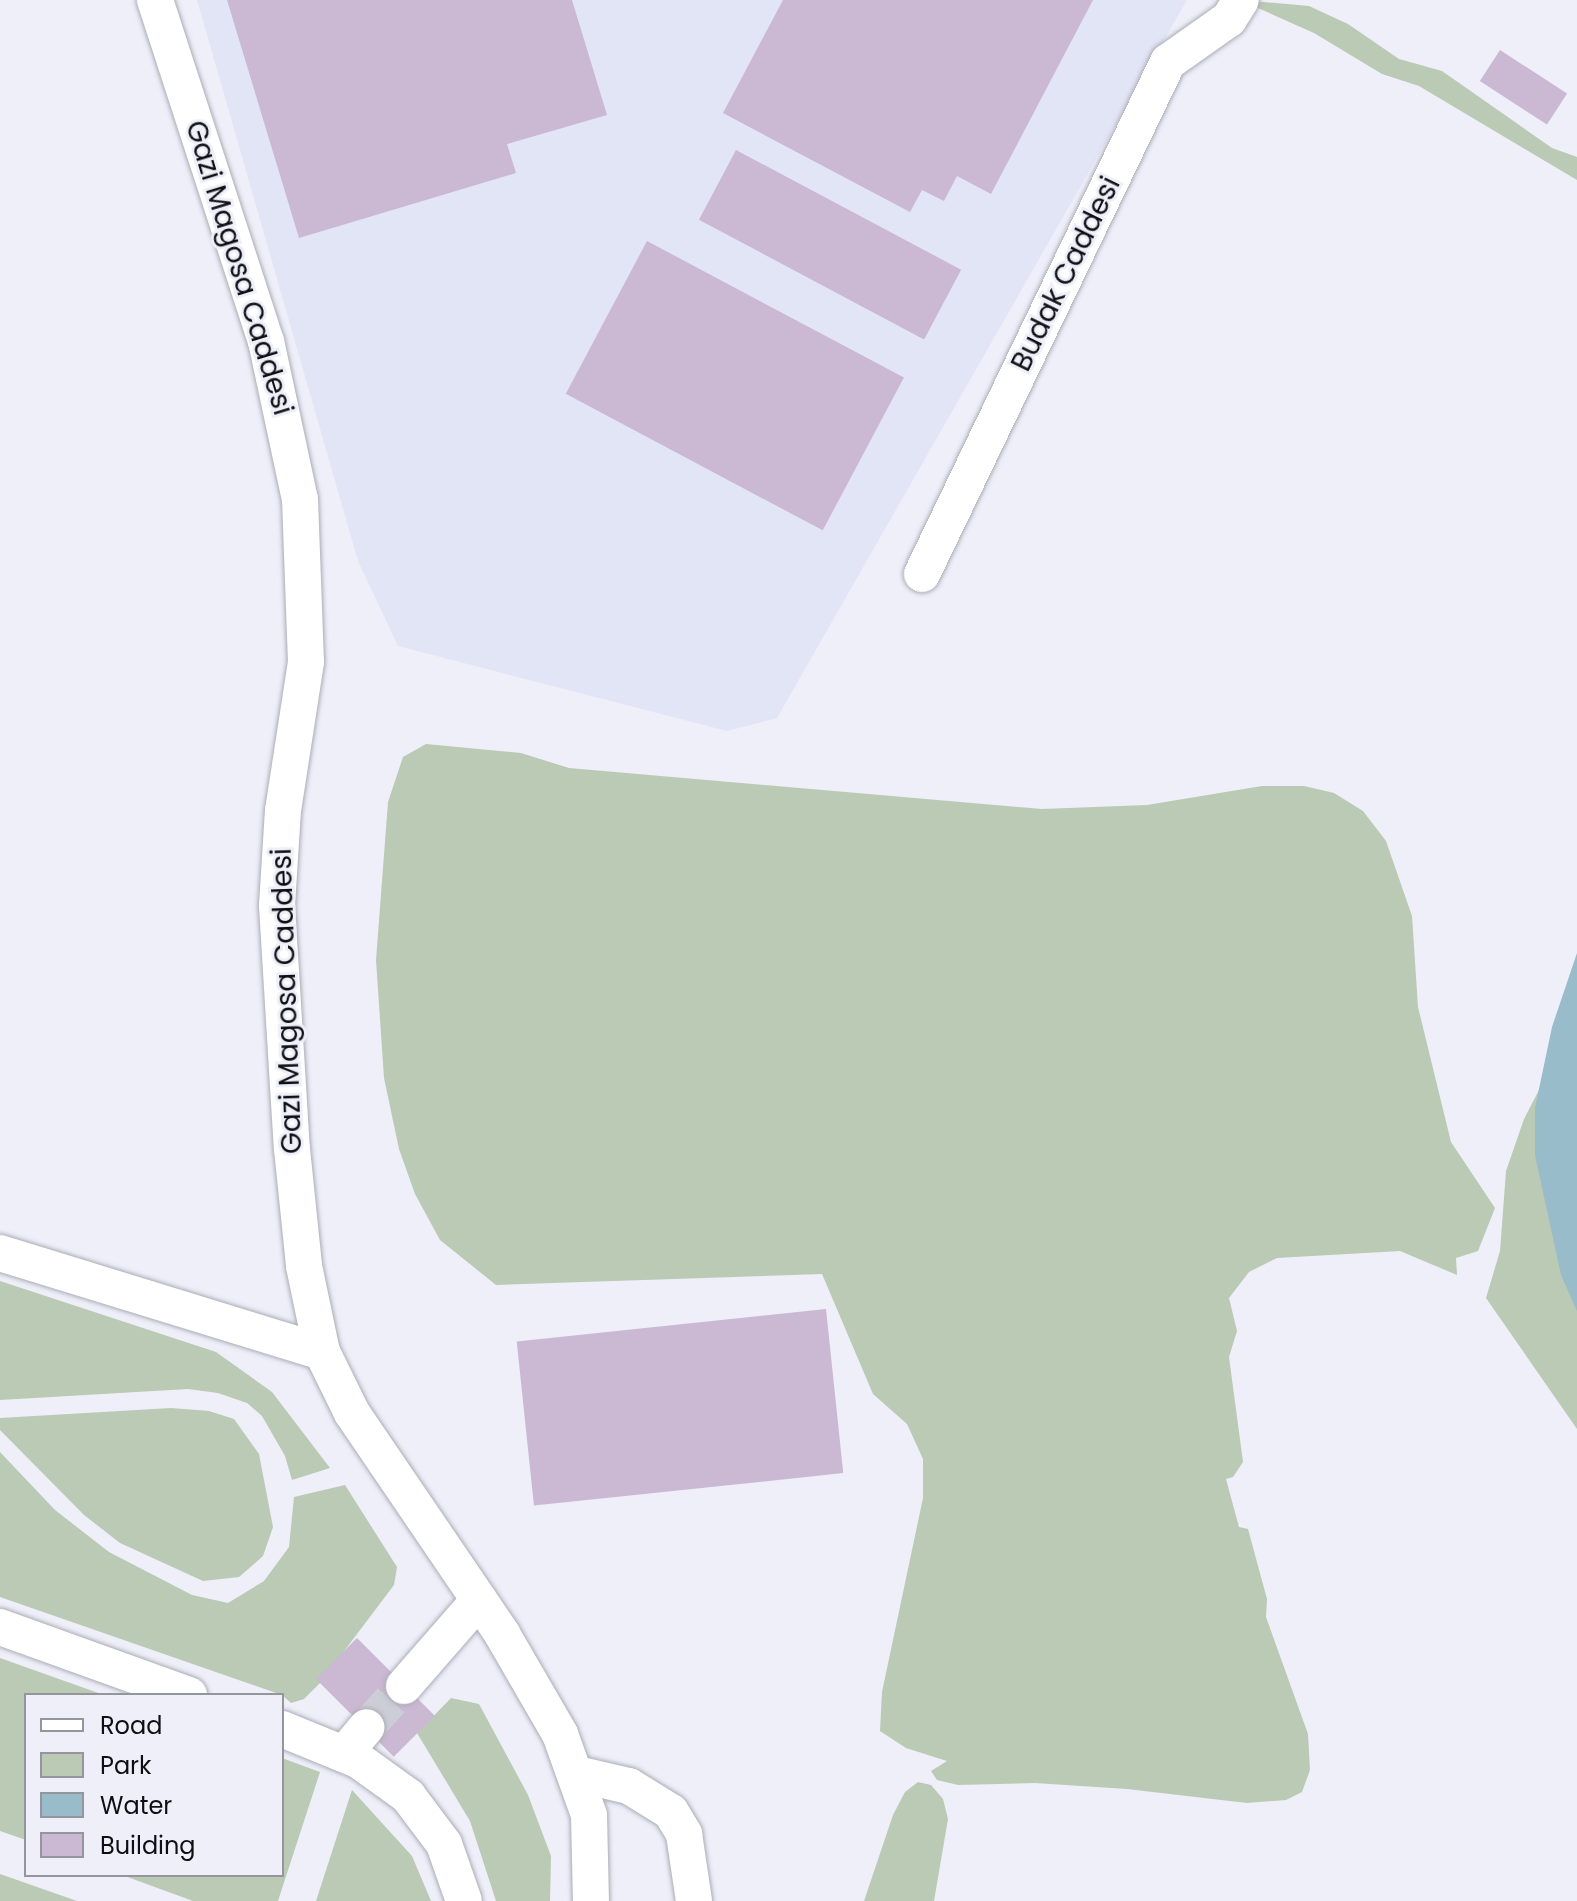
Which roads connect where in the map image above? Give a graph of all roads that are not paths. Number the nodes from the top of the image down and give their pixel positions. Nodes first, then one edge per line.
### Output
1 (155, 0) edge
2 (1241, 0) edge
3 (922, 574) dead end
4 (0, 1253) edge
5 (322, 1352) junction
6 (479, 1600) junction
7 (0, 1627) edge
8 (404, 1686) tunnel mouth
9 (183, 1693) edge
10 (367, 1727) tunnel mouth
11 (284, 1730) edge
12 (344, 1754) junction
13 (577, 1774) junction
14 (464, 1901) edge
15 (591, 1901) edge
16 (694, 1901) edge

1 - 5 street, Gazi Magosa Caddesi
2 - 3 street, Budak Caddesi
4 - 5 street
5 - 6 street, Gazi Magosa Caddesi
6 - 8 street
6 - 13 street, Gazi Magosa Caddesi
7 - 9 street
10 - 12 street
11 - 12 street
12 - 14 street
13 - 15 street, Gazi Magosa Caddesi
13 - 16 street

